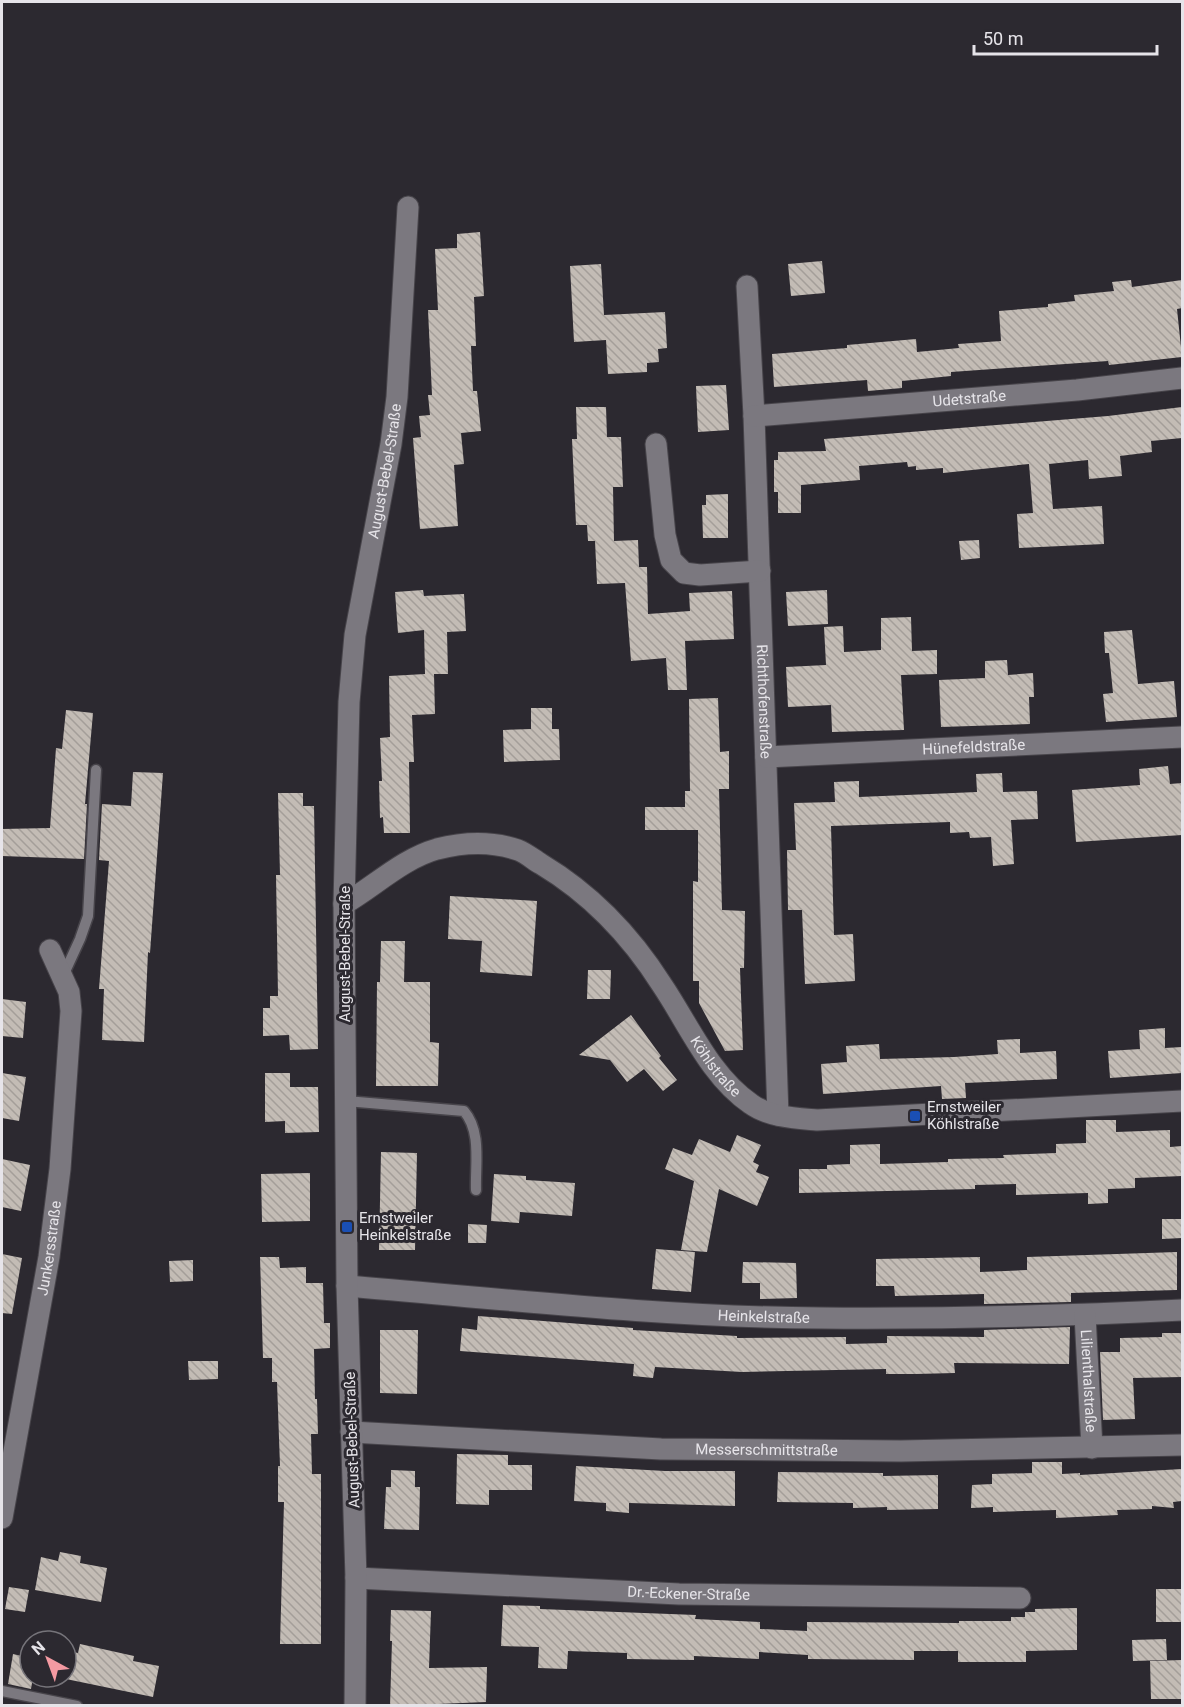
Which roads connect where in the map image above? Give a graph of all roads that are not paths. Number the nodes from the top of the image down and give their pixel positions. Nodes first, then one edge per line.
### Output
1 (408, 207) dead end
2 (747, 286) dead end
3 (1182, 378) edge
4 (754, 416) junction
5 (656, 444) dead end
6 (760, 571) junction
7 (1182, 737) edge
8 (766, 757) junction
9 (96, 770) dead end
10 (344, 904) junction
11 (50, 950) dead end
12 (63, 976) junction
13 (346, 1101) junction
14 (1182, 1101) edge
15 (778, 1115) junction
16 (476, 1190) dead end
17 (347, 1286) junction
18 (1182, 1310) edge
19 (1085, 1315) junction
20 (351, 1432) junction
21 (1182, 1444) edge
22 (1092, 1448) junction
23 (2, 1518) edge
24 (356, 1578) junction
25 (1020, 1598) dead end
26 (2, 1691) edge
27 (77, 1706) edge
28 (355, 1706) edge

1 - 10 street, August-Bebel-Straße
2 - 4 street, Richthofenstraße
3 - 4 street, Udetstraße
4 - 6 street, Richthofenstraße
5 - 6 street
6 - 8 street, Richthofenstraße
7 - 8 street, Hünefeldstraße
8 - 15 street, Richthofenstraße
9 - 12 lane
10 - 13 street, August-Bebel-Straße
10 - 15 street, Köhlstraße
11 - 12 street, Junkersstraße
12 - 23 street, Junkersstraße
13 - 16 lane
13 - 17 street, August-Bebel-Straße
14 - 15 street, Köhlstraße
17 - 19 street, Heinkelstraße
17 - 20 street, August-Bebel-Straße
18 - 19 street, Heinkelstraße
19 - 22 street, Lilienthalstraße
20 - 22 street, Messerschmittstraße
20 - 24 street, August-Bebel-Straße
21 - 22 street, Messerschmittstraße
24 - 25 street, Dr.-Eckener-Straße
24 - 28 street, August-Bebel-Straße
26 - 27 lane

